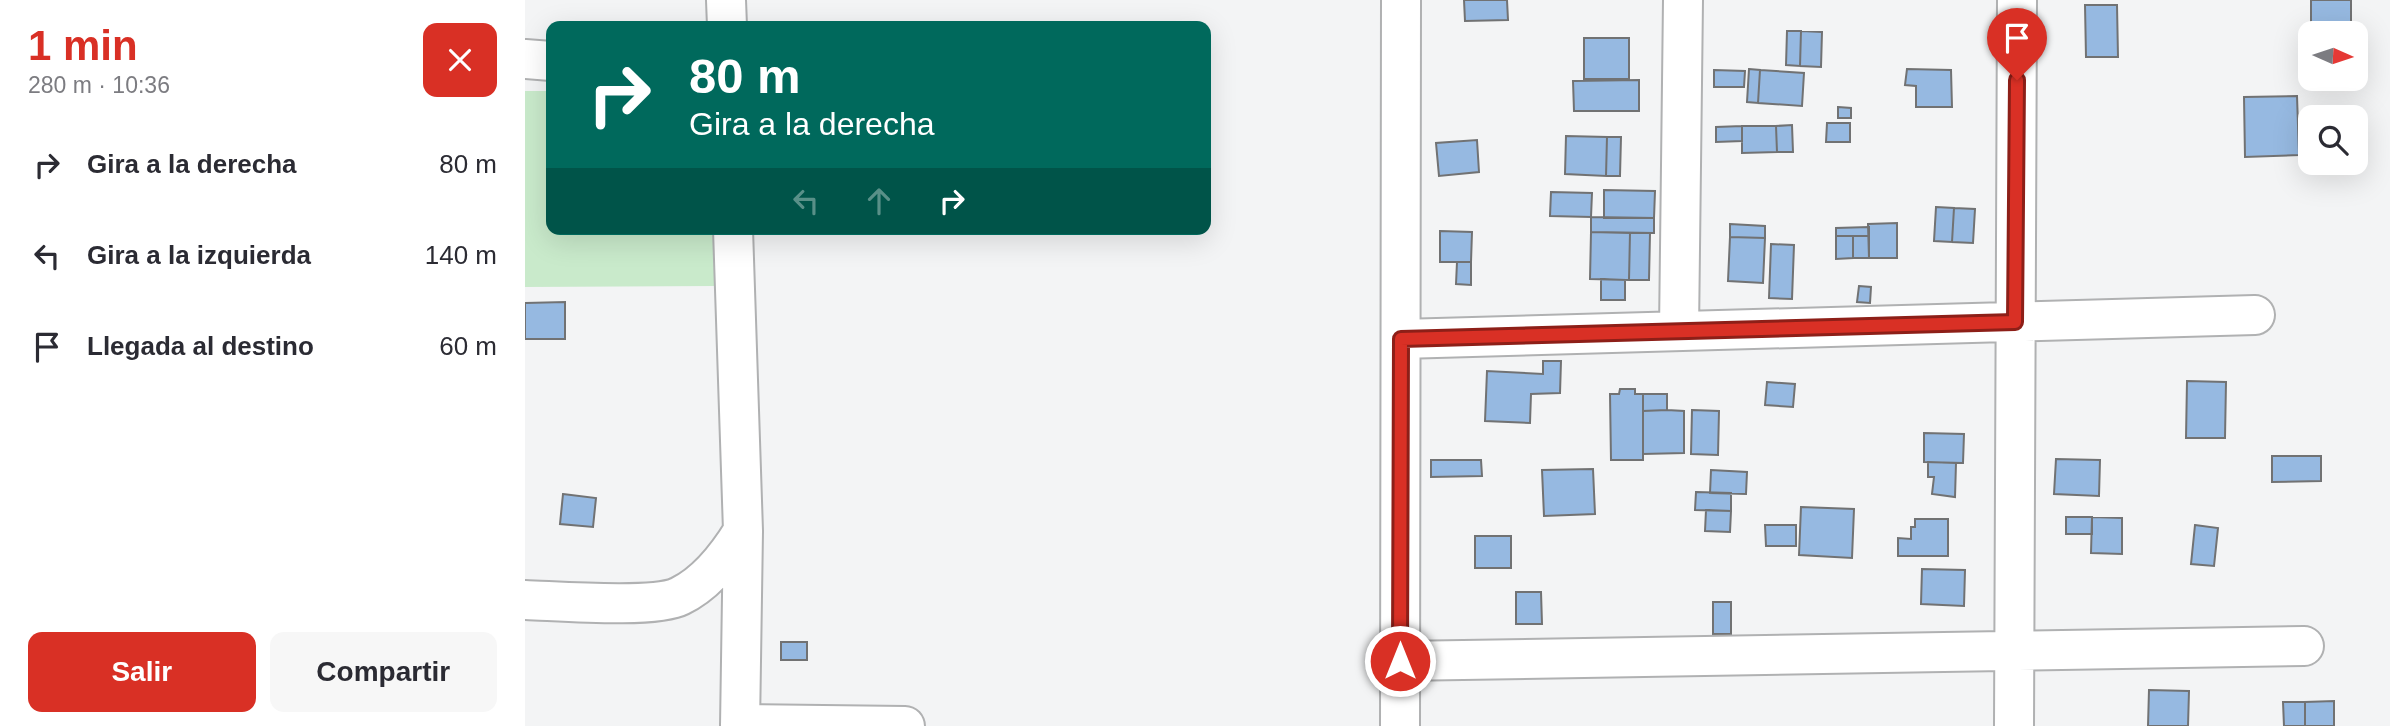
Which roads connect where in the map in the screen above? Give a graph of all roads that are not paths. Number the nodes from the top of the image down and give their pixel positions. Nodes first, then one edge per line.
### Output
1 (726, 0) edge
2 (1401, 0) edge
3 (1683, 0) edge
4 (2017, 0) edge
5 (727, 21) edge
6 (525, 59) edge
7 (546, 61) edge
8 (733, 235) edge
9 (2255, 315) dead end
10 (2015, 322) junction
11 (1679, 331) junction
12 (1401, 339) junction
13 (743, 531) junction
14 (525, 600) edge
15 (2304, 646) dead end
16 (2014, 651) junction
17 (1400, 661) junction
18 (740, 725) edge
19 (905, 726) edge
20 (1400, 726) edge
21 (2014, 726) edge

1 - 5 street
2 - 12 street
3 - 11 street
4 - 10 street
6 - 7 street
8 - 13 street
9 - 10 street
10 - 11 street
10 - 16 street
11 - 12 street
12 - 17 street
13 - 14 street
13 - 18 street
15 - 16 street
16 - 17 street
16 - 21 street
17 - 20 street
18 - 19 street

